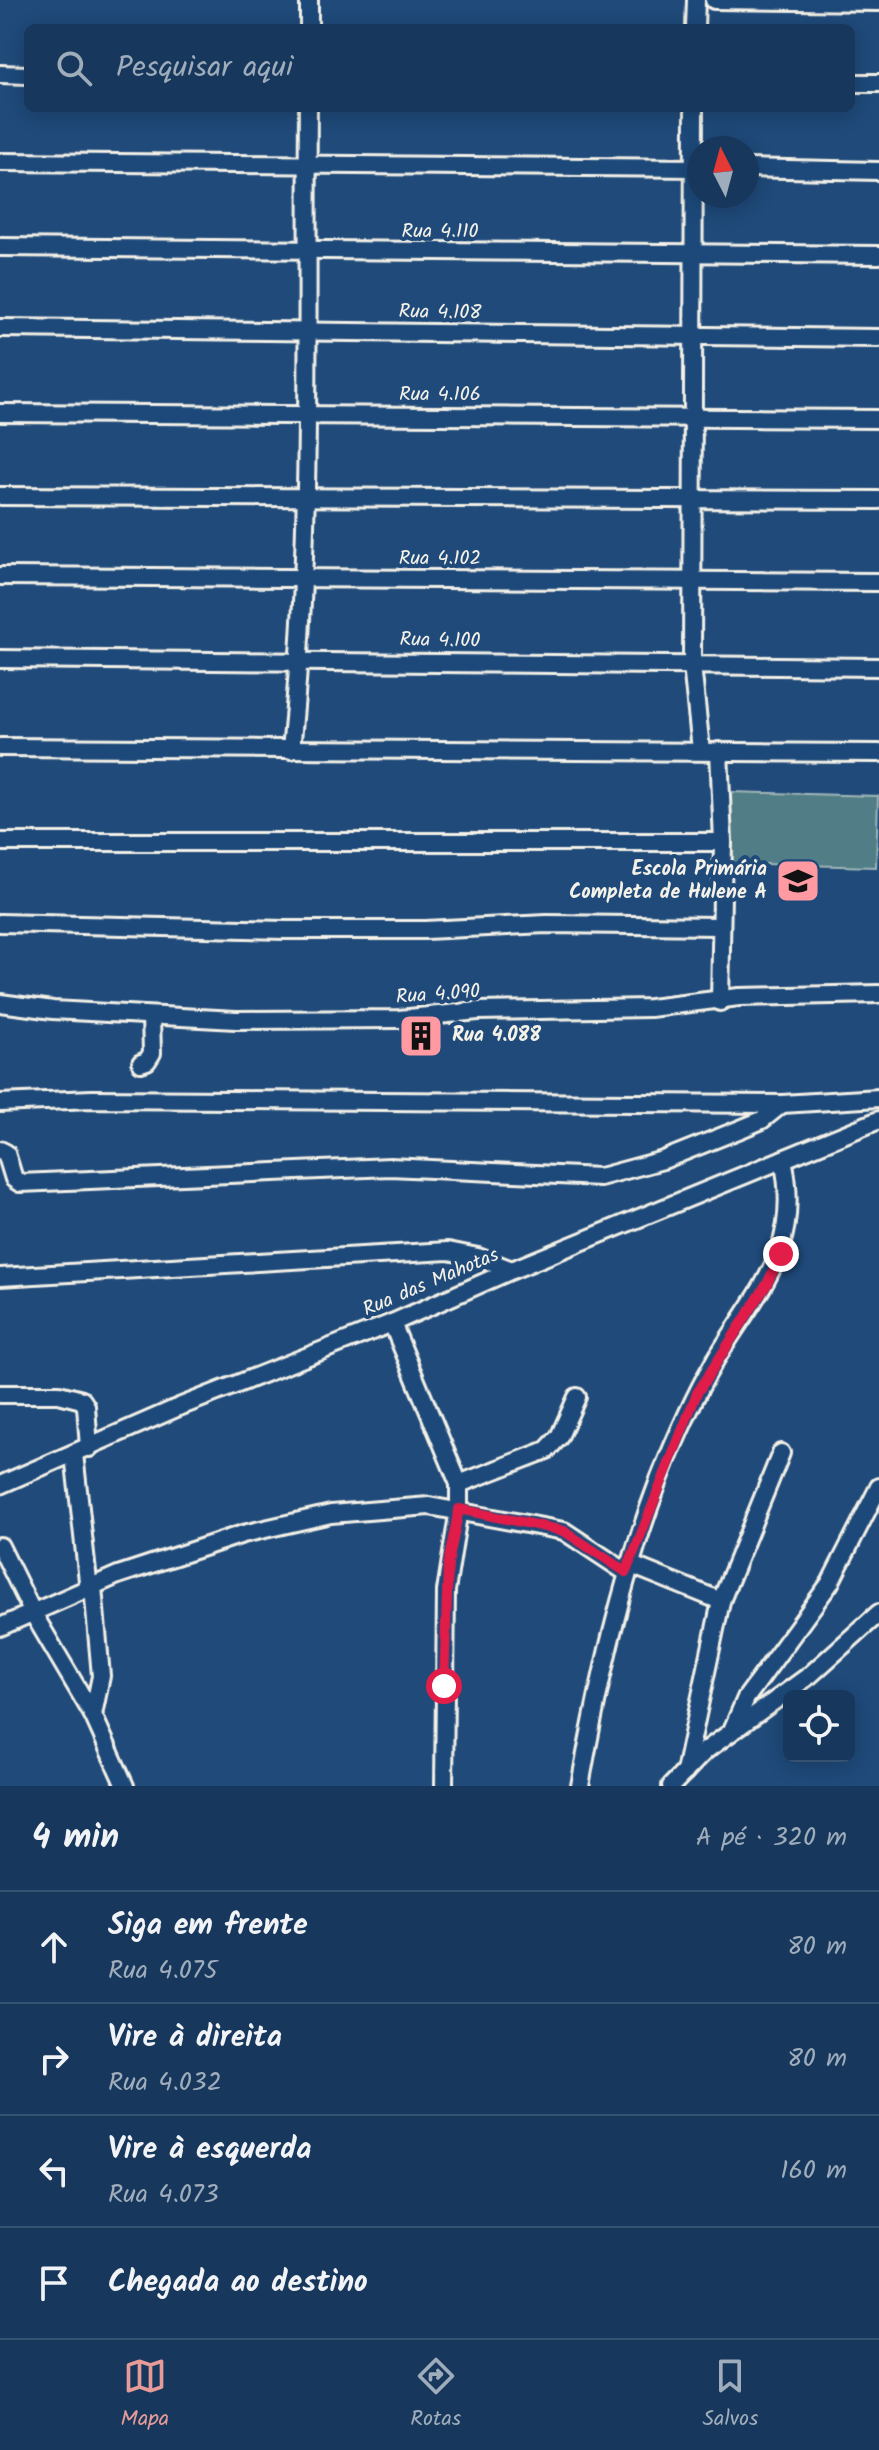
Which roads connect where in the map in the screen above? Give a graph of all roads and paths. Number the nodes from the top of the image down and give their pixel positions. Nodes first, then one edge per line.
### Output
1 (309, 0) edge
2 (696, 0) edge
3 (714, 0) edge
4 (879, 2) edge
5 (309, 24) edge
6 (695, 24) edge
7 (0, 74) edge
8 (24, 75) edge
9 (855, 83) edge
10 (879, 83) edge
11 (308, 112) edge
12 (694, 112) edge
13 (695, 136) edge
14 (0, 162) edge
15 (308, 164) junction
16 (687, 168) edge
17 (759, 168) edge
18 (879, 171) edge
19 (696, 208) edge
20 (0, 247) edge
21 (306, 251) junction
22 (694, 254) junction
23 (879, 255) edge
24 (0, 328) edge
25 (305, 331) junction
26 (694, 337) junction
27 (879, 338) edge
28 (0, 413) edge
29 (306, 415) junction
30 (692, 417) junction
31 (879, 419) edge
32 (0, 496) edge
33 (308, 497) junction
34 (693, 499) junction
35 (879, 500) edge
36 (0, 576) edge
37 (304, 578) junction
38 (693, 579) junction
39 (879, 582) edge
40 (0, 659) edge
41 (300, 660) junction
42 (692, 665) junction
43 (879, 667) edge
44 (0, 747) edge
45 (291, 750) junction
46 (701, 750) junction
47 (719, 751) junction
48 (879, 753) edge
49 (0, 842) edge
50 (723, 842) junction
51 (0, 923) edge
52 (719, 926) junction
53 (879, 994) edge
54 (720, 1002) junction
55 (0, 1003) edge
56 (151, 1016) junction
57 (141, 1063) dead end
58 (879, 1098) edge
59 (0, 1103) edge
60 (782, 1104) junction
61 (879, 1120) edge
62 (0, 1150) edge
63 (783, 1159) junction
64 (512, 1270) junction
65 (0, 1277) edge
66 (392, 1323) junction
67 (0, 1394) edge
68 (577, 1397) dead end
69 (82, 1451) junction
70 (781, 1453) dead end
71 (459, 1484) junction
72 (0, 1485) edge
73 (879, 1487) edge
74 (459, 1509) junction
75 (0, 1546) edge
76 (627, 1568) junction
77 (91, 1588) junction
78 (721, 1601) junction
79 (879, 1613) edge
80 (34, 1615) junction
81 (0, 1627) edge
82 (93, 1715) junction
83 (733, 1728) junction
84 (685, 1772) junction
85 (125, 1786) edge
86 (444, 1786) edge
87 (580, 1786) edge
88 (671, 1786) edge

1 - 5 street
2 - 6 street
3 - 4 street
7 - 8 street
9 - 10 street
11 - 15 street
12 - 13 street
14 - 15 street
15 - 16 street
15 - 21 street
17 - 18 street
19 - 22 street
20 - 21 street, Rua 4.110
21 - 22 street, Rua 4.110
21 - 25 street
22 - 23 street, Rua 4.110
22 - 26 street
24 - 25 street, Rua 4.108
25 - 26 street, Rua 4.108
25 - 29 street
26 - 27 street, Rua 4.108
26 - 30 street
28 - 29 street, Rua 4.106
29 - 30 street, Rua 4.106
29 - 33 street
30 - 31 street, Rua 4.106
30 - 34 street
32 - 33 street
33 - 34 street
33 - 37 street
34 - 35 street
34 - 38 street
36 - 37 street, Rua 4.102
37 - 38 street, Rua 4.102
37 - 41 street
38 - 39 street, Rua 4.102
38 - 42 street
40 - 41 street, Rua 4.100
41 - 42 street, Rua 4.100
41 - 45 street
42 - 43 street, Rua 4.100
42 - 46 street
44 - 45 street
45 - 46 street
46 - 47 street
47 - 48 street
47 - 50 street
49 - 50 street
50 - 52 street
51 - 52 street
52 - 54 street
53 - 54 street, Rua 4.090
54 - 56 street, Rua 4.090
55 - 56 street, Rua 4.090
56 - 57 street
58 - 60 street
59 - 60 street
60 - 62 street
61 - 63 street, Rua das Mahotas
63 - 64 street, Rua das Mahotas
63 - 76 street
64 - 65 street
64 - 66 street, Rua das Mahotas
66 - 69 street, Rua das Mahotas
66 - 71 street
67 - 69 street
68 - 71 street
69 - 72 street, Rua das Mahotas
69 - 77 street
70 - 78 street
71 - 74 street
73 - 83 street
74 - 76 street
74 - 77 street
74 - 86 street
75 - 80 street
76 - 78 street
76 - 87 street
77 - 80 street
77 - 82 street
78 - 84 street
79 - 83 street
80 - 81 street
80 - 82 street
82 - 85 street
83 - 84 street
84 - 88 street

